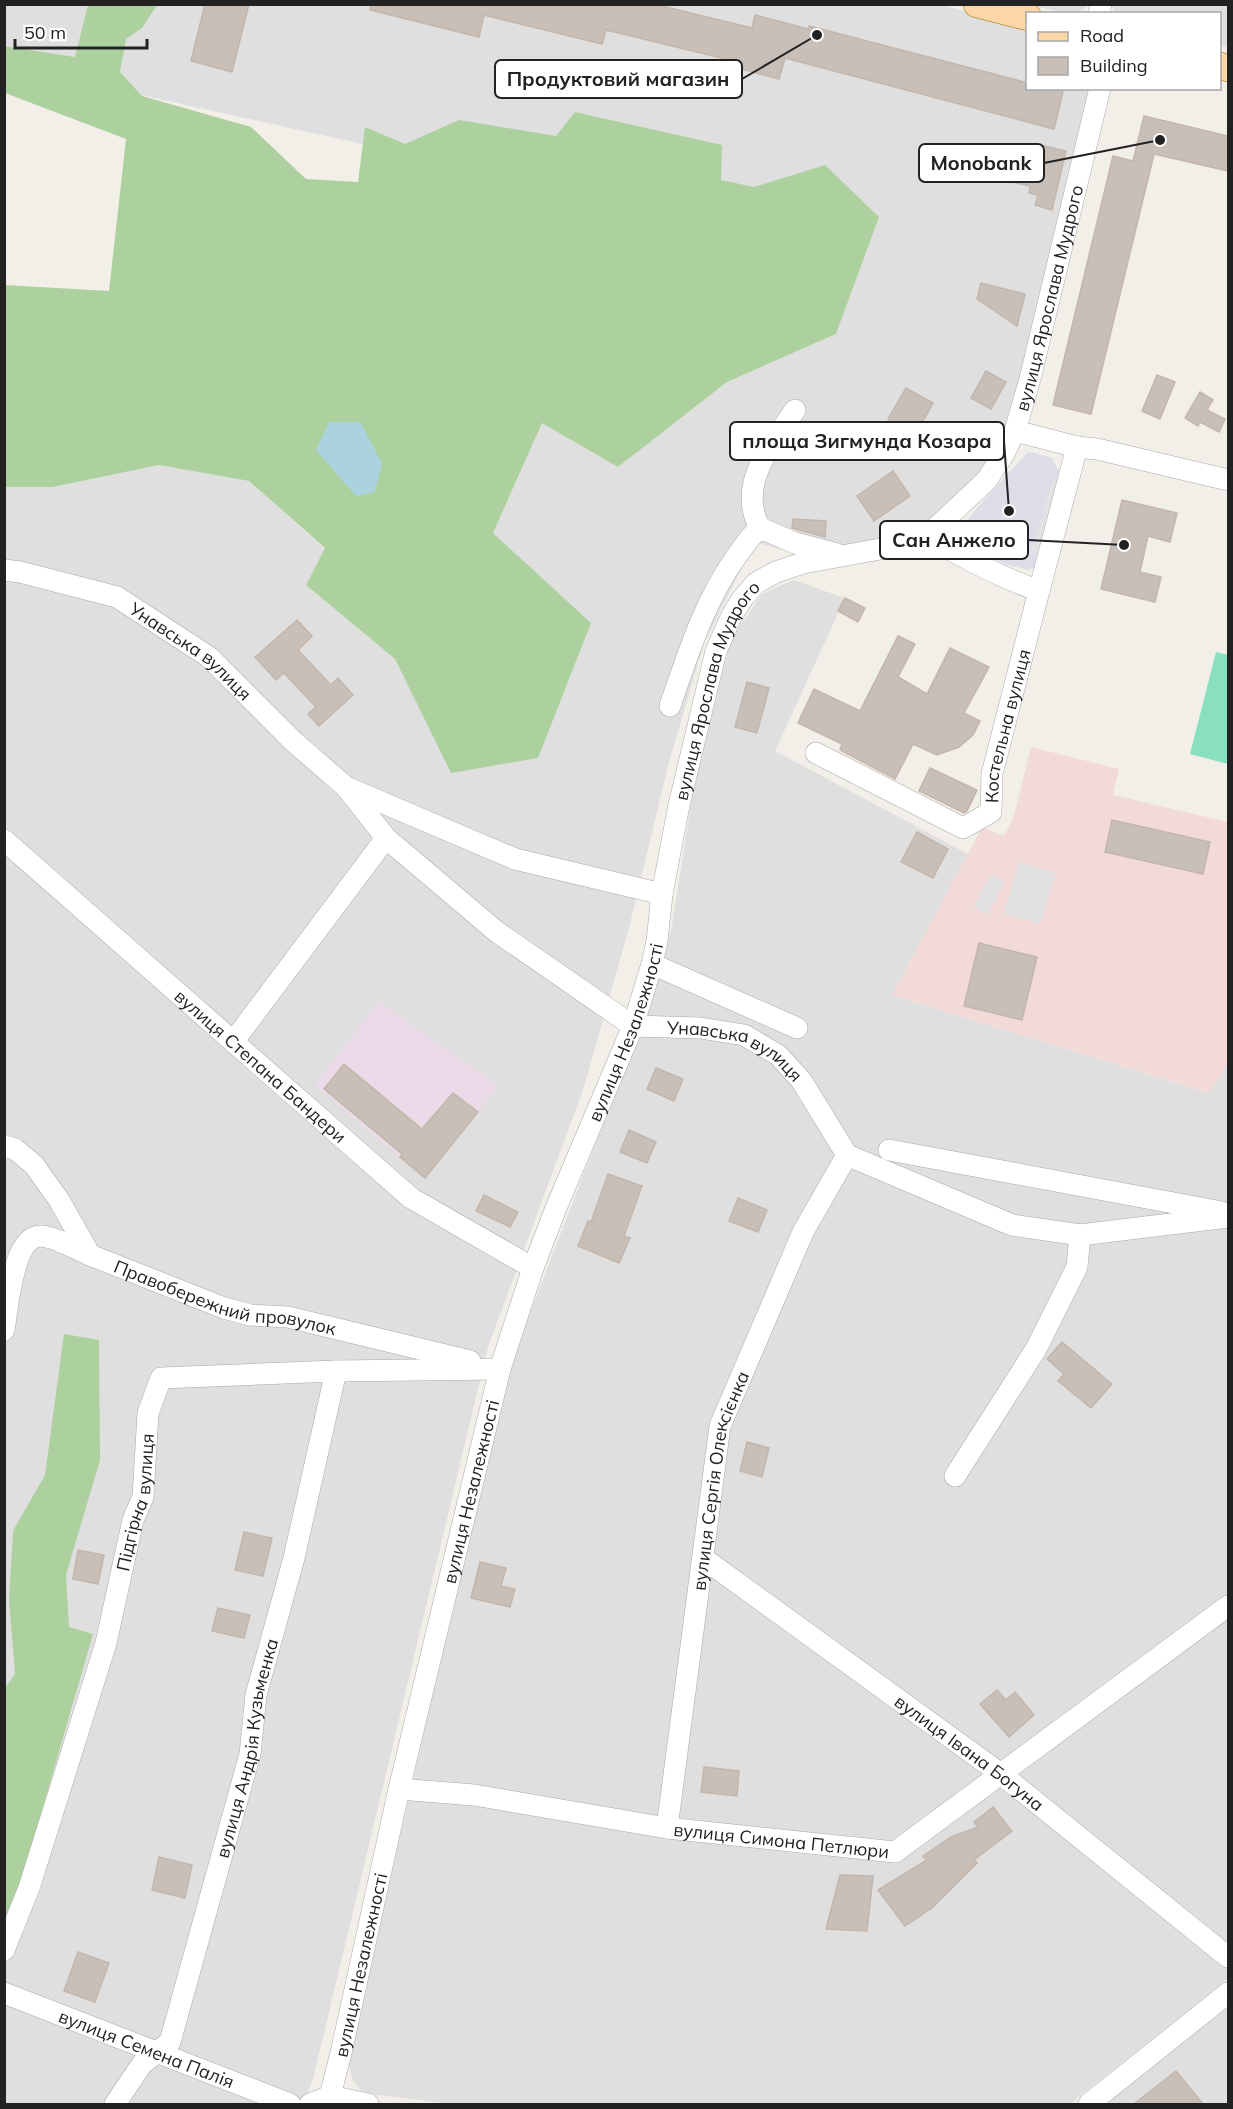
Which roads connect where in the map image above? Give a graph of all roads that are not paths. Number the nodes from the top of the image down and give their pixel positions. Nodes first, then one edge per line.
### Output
1 (977, 4) edge
2 (1026, 16) edge
3 (1100, 90) edge
4 (795, 410) dead end
5 (1015, 431) junction
6 (1077, 447) junction
7 (1228, 480) edge
8 (760, 528) junction
9 (927, 536) junction
10 (846, 556) junction
11 (4, 570) edge
12 (1039, 591) junction
13 (670, 706) dead end
14 (816, 753) dead end
15 (346, 787) junction
16 (386, 838) junction
17 (4, 840) edge
18 (662, 894) junction
19 (652, 964) junction
20 (633, 1026) junction
21 (797, 1028) dead end
22 (233, 1042) junction
23 (4, 1146) edge
24 (889, 1150) dead end
25 (847, 1155) junction
26 (1228, 1215) edge
27 (1080, 1235) junction
28 (90, 1255) junction
29 (533, 1268) junction
30 (4, 1330) edge
31 (500, 1369) junction
32 (336, 1371) junction
33 (955, 1476) dead end
34 (703, 1558) junction
35 (1228, 1606) edge
36 (1001, 1774) junction
37 (399, 1789) junction
38 (667, 1828) junction
39 (4, 1950) edge
40 (1228, 1957) edge
41 (4, 1993) edge
42 (1228, 1993) edge
43 (159, 2052) junction
44 (328, 2100) edge
45 (115, 2104) edge
46 (290, 2104) edge
47 (310, 2104) edge
48 (368, 2104) edge
49 (1089, 2104) edge

1 - 2 main road
3 - 5 street, вулиця Ярослава Мудрого
4 - 8 street
5 - 6 street
5 - 9 street, вулиця Ярослава Мудрого
6 - 7 street
6 - 12 street
8 - 10 street, вулиця Ярослава Мудрого
8 - 13 street, вулиця Ярослава Мудрого
9 - 10 street, вулиця Ярослава Мудрого
9 - 12 street
10 - 18 street, вулиця Ярослава Мудрого
11 - 15 street, Унавська вулиця
12 - 14 street, Костельна вулиця
15 - 16 street, Унавська вулиця
15 - 18 street, Унавська вулиця
16 - 20 street, Унавська вулиця
16 - 22 street
17 - 22 street, вулиця Степана Бандери
18 - 19 street, вулиця Незалежності
19 - 20 street, вулиця Незалежності
19 - 21 street
20 - 25 street, Унавська вулиця
20 - 29 street, вулиця Незалежності
22 - 29 street, вулиця Степана Бандери
23 - 28 street, Правобережний провулок
24 - 26 street
25 - 27 street
25 - 34 street, вулиця Сергія Олексієнка
26 - 27 street
27 - 33 street
28 - 30 street
28 - 31 street, Правобережний провулок
29 - 31 street, вулиця Незалежності
31 - 32 street, Підгірна вулиця
31 - 37 street, вулиця Незалежності
32 - 39 street, Підгірна вулиця
32 - 43 street, вулиця Андрія Кузьменка
34 - 36 street, вулиця Івана Богуна
34 - 38 street, вулиця Сергія Олексієнка
35 - 36 street, вулиця Симона Петлюри
36 - 38 street, вулиця Симона Петлюри
36 - 40 street, вулиця Івана Богуна
37 - 38 street, вулиця Симона Петлюри
37 - 44 street, вулиця Незалежності
41 - 43 street, вулиця Семена Палія
42 - 49 street
43 - 45 street, вулиця Андрія Кузьменка
43 - 46 street, вулиця Семена Палія
44 - 47 street
44 - 48 street

